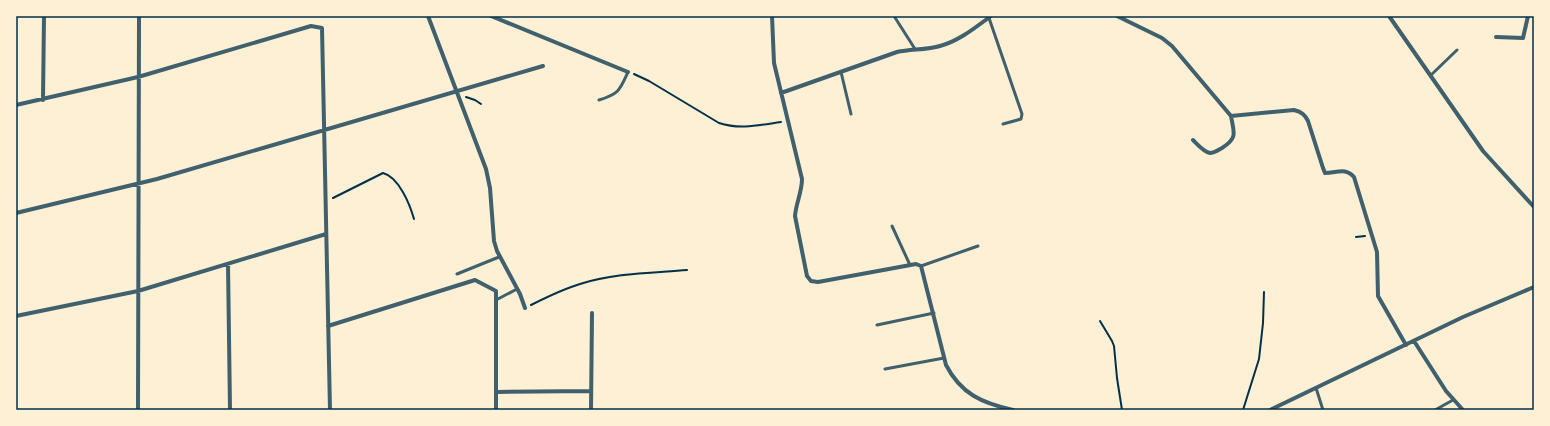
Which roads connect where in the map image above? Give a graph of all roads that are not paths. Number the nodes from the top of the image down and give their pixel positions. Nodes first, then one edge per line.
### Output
1 (44, 16) edge
2 (139, 16) edge
3 (428, 16) edge
4 (491, 16) edge
5 (772, 16) edge
6 (894, 16) edge
7 (1117, 16) edge
8 (1389, 16) edge
9 (1528, 16) edge
10 (990, 17) edge
11 (1496, 37) dead end
12 (915, 49) junction
13 (1457, 50) dead end
14 (543, 66) dead end
15 (628, 72) joint
16 (841, 72) junction
17 (1430, 75) junction
18 (138, 77) junction
19 (781, 92) junction
20 (458, 93) junction
21 (43, 100) junction
22 (599, 100) dead end
23 (16, 105) edge
24 (851, 114) dead end
25 (1231, 116) junction
26 (1003, 124) dead end
27 (323, 130) junction
28 (1193, 140) dead end
29 (138, 184) junction
30 (1534, 207) edge
31 (16, 213) edge
32 (892, 226) dead end
33 (326, 234) junction
34 (978, 246) dead end
35 (499, 257) junction
36 (228, 264) junction
37 (910, 265) junction
38 (921, 266) junction
39 (457, 274) dead end
40 (1534, 286) edge
41 (517, 289) junction
42 (138, 290) junction
43 (496, 300) junction
44 (525, 308) road end
45 (592, 313) dead end
46 (934, 313) junction
47 (16, 316) edge
48 (877, 325) dead end
49 (328, 326) junction
50 (1414, 341) junction
51 (1406, 345) junction
52 (944, 358) junction
53 (885, 369) dead end
54 (1316, 388) junction
55 (591, 391) junction
56 (496, 392) junction
57 (1453, 400) junction
58 (138, 410) edge
59 (230, 410) edge
60 (330, 410) edge
61 (496, 410) edge
62 (591, 410) edge
63 (1013, 410) edge
64 (1270, 410) edge
65 (1323, 410) edge
66 (1435, 410) edge
67 (1463, 410) edge

1 - 21 street
2 - 18 street
3 - 20 street
4 - 15 street
5 - 19 street
6 - 12 lane
7 - 25 street
8 - 17 street
9 - 11 street
10 - 12 street
10 - 26 lane
12 - 16 street
13 - 17 lane
14 - 20 street
15 - 22 lane
16 - 19 street
16 - 24 lane
17 - 30 street
18 - 21 street
18 - 27 street
18 - 29 street
19 - 37 street
20 - 27 street
20 - 35 street
21 - 23 street
25 - 28 street
25 - 51 street
27 - 29 street
27 - 33 street
29 - 31 street
29 - 42 street
32 - 37 lane
33 - 36 street
33 - 49 street
34 - 38 lane
35 - 39 lane
35 - 41 street
36 - 42 street
36 - 59 street
37 - 38 street
38 - 46 street
40 - 50 street
41 - 43 lane
41 - 44 street
42 - 47 street
42 - 58 street
43 - 49 street
43 - 56 street
45 - 55 street
46 - 48 lane
46 - 52 street
49 - 60 street
50 - 51 street
50 - 57 street
51 - 54 street
52 - 53 lane
52 - 63 street
54 - 64 street
54 - 65 lane
55 - 56 street
55 - 62 street
56 - 61 street
57 - 66 lane
57 - 67 street

